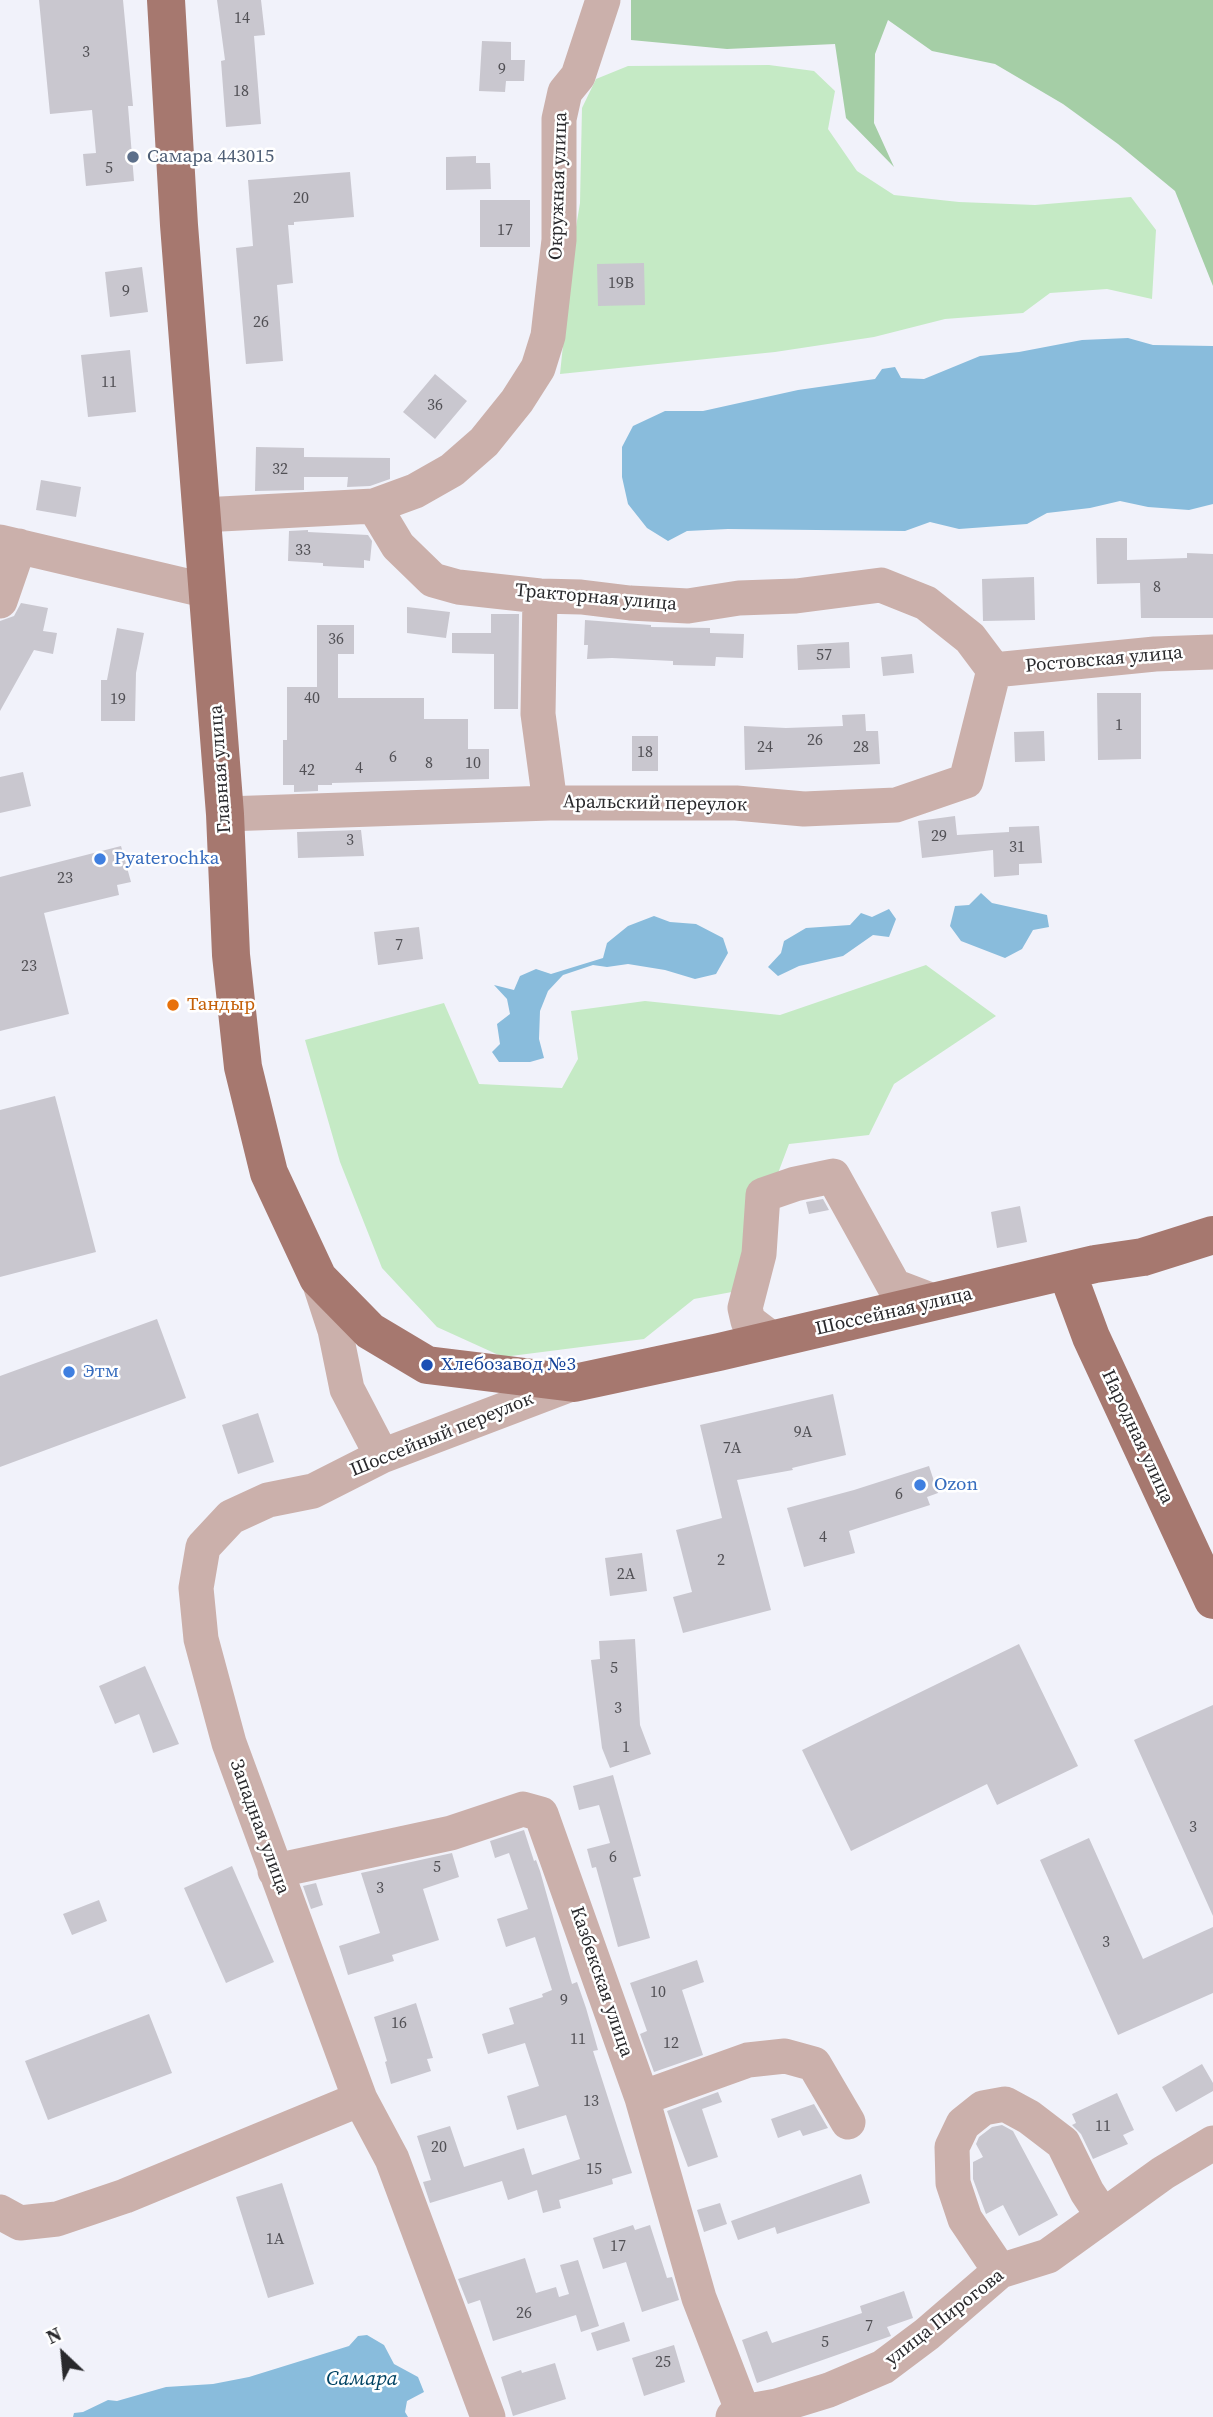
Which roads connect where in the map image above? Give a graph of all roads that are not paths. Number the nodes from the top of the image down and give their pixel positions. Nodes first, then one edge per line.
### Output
1 (166, 0) edge
2 (603, 0) edge
3 (374, 506) junction
4 (202, 515) junction
5 (10, 544) edge
6 (208, 591) junction
7 (540, 596) junction
8 (0, 601) edge
9 (1213, 652) edge
10 (995, 670) junction
11 (550, 803) junction
12 (225, 814) junction
13 (1213, 1235) edge
14 (1067, 1272) junction
15 (317, 1278) junction
16 (936, 1302) junction
17 (773, 1340) junction
18 (574, 1383) junction
19 (382, 1456) junction
20 (203, 1547) joint
21 (1213, 1600) edge
22 (275, 1871) junction
23 (642, 2098) junction
24 (360, 2099) junction
25 (848, 2122) dead end
26 (1213, 2143) edge
27 (0, 2212) edge
28 (1103, 2216) junction
29 (1000, 2271) junction
30 (738, 2415) edge
31 (488, 2417) edge

1 - 4 main road, Главная улица
2 - 3 street, Окружная улица
3 - 4 street
3 - 7 street, Тракторная улица
4 - 6 main road, Главная улица
5 - 6 street
5 - 8 street
6 - 12 main road, Главная улица
7 - 10 street, Тракторная улица
7 - 11 street
9 - 10 street, Ростовская улица
10 - 11 street, Аральский переулок
11 - 12 street, Аральский переулок
12 - 15 main road, Главная улица
13 - 14 main road, Шоссейная улица
14 - 16 main road, Шоссейная улица
14 - 21 main road, Народная улица
15 - 18 main road, Главная улица
15 - 19 street
16 - 17 main road, Шоссейная улица
16 - 17 street
17 - 18 main road, Шоссейная улица
18 - 19 street, Шоссейный переулок
19 - 20 street, Шоссейный переулок
20 - 22 street, Западная улица
22 - 23 street, Казбекская улица
22 - 24 street, Западная улица
23 - 25 street
23 - 30 street, Казбекская улица
24 - 27 street
24 - 31 street, Западная улица
26 - 28 street, улица Пирогова
28 - 29 street, улица Пирогова
28 - 29 street
29 - 30 street, улица Пирогова

